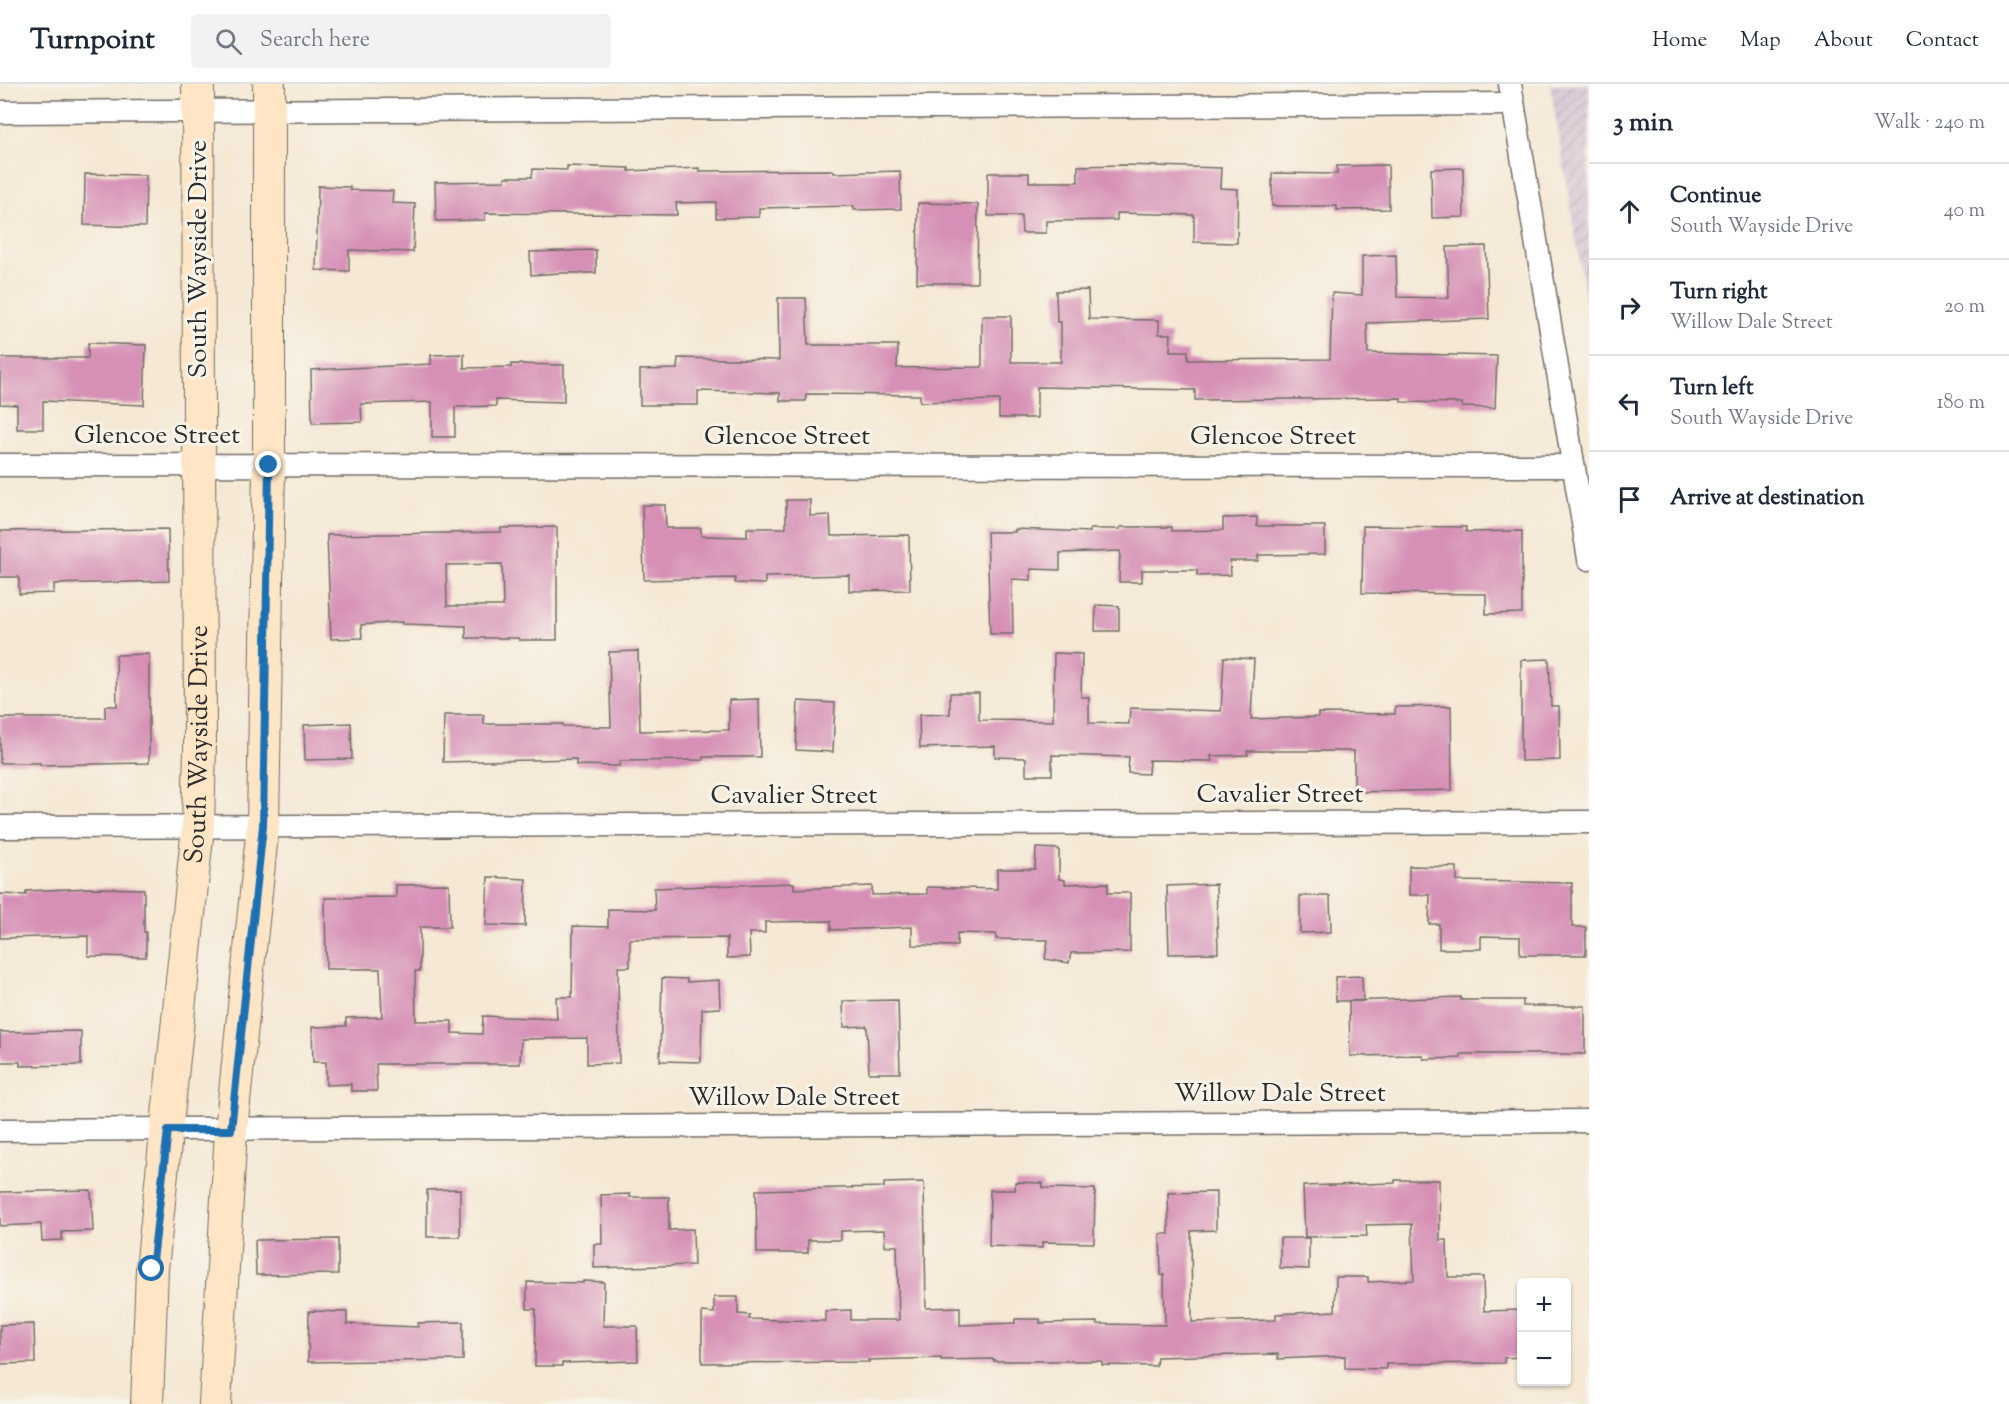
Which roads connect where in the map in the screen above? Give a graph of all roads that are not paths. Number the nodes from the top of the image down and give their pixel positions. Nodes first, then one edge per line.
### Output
1 (1512, 94) edge
2 (269, 97) edge
3 (198, 98) edge
4 (0, 112) edge
5 (200, 464) junction
6 (0, 465) edge
7 (269, 465) junction
8 (1573, 466) junction
9 (1589, 559) edge
10 (1589, 822) edge
11 (263, 826) junction
12 (0, 827) edge
13 (198, 827) junction
14 (1589, 1121) edge
15 (0, 1130) edge
16 (168, 1130) junction
17 (231, 1130) junction
18 (147, 1404) edge
19 (215, 1404) edge

1 - 2 street
1 - 8 street
2 - 3 street
2 - 7 main road
3 - 4 street
3 - 5 main road, South Wayside Drive
5 - 6 street, Glencoe Street
5 - 7 street, Glencoe Street
5 - 13 main road, South Wayside Drive
7 - 8 street, Glencoe Street
7 - 11 main road
8 - 9 street
10 - 11 street, Cavalier Street
11 - 13 street, Cavalier Street
11 - 17 main road
12 - 13 street, Cavalier Street
13 - 16 main road, South Wayside Drive
14 - 17 street, Willow Dale Street
15 - 16 street, Willow Dale Street
16 - 17 street, Willow Dale Street
16 - 18 main road, South Wayside Drive
17 - 19 main road

